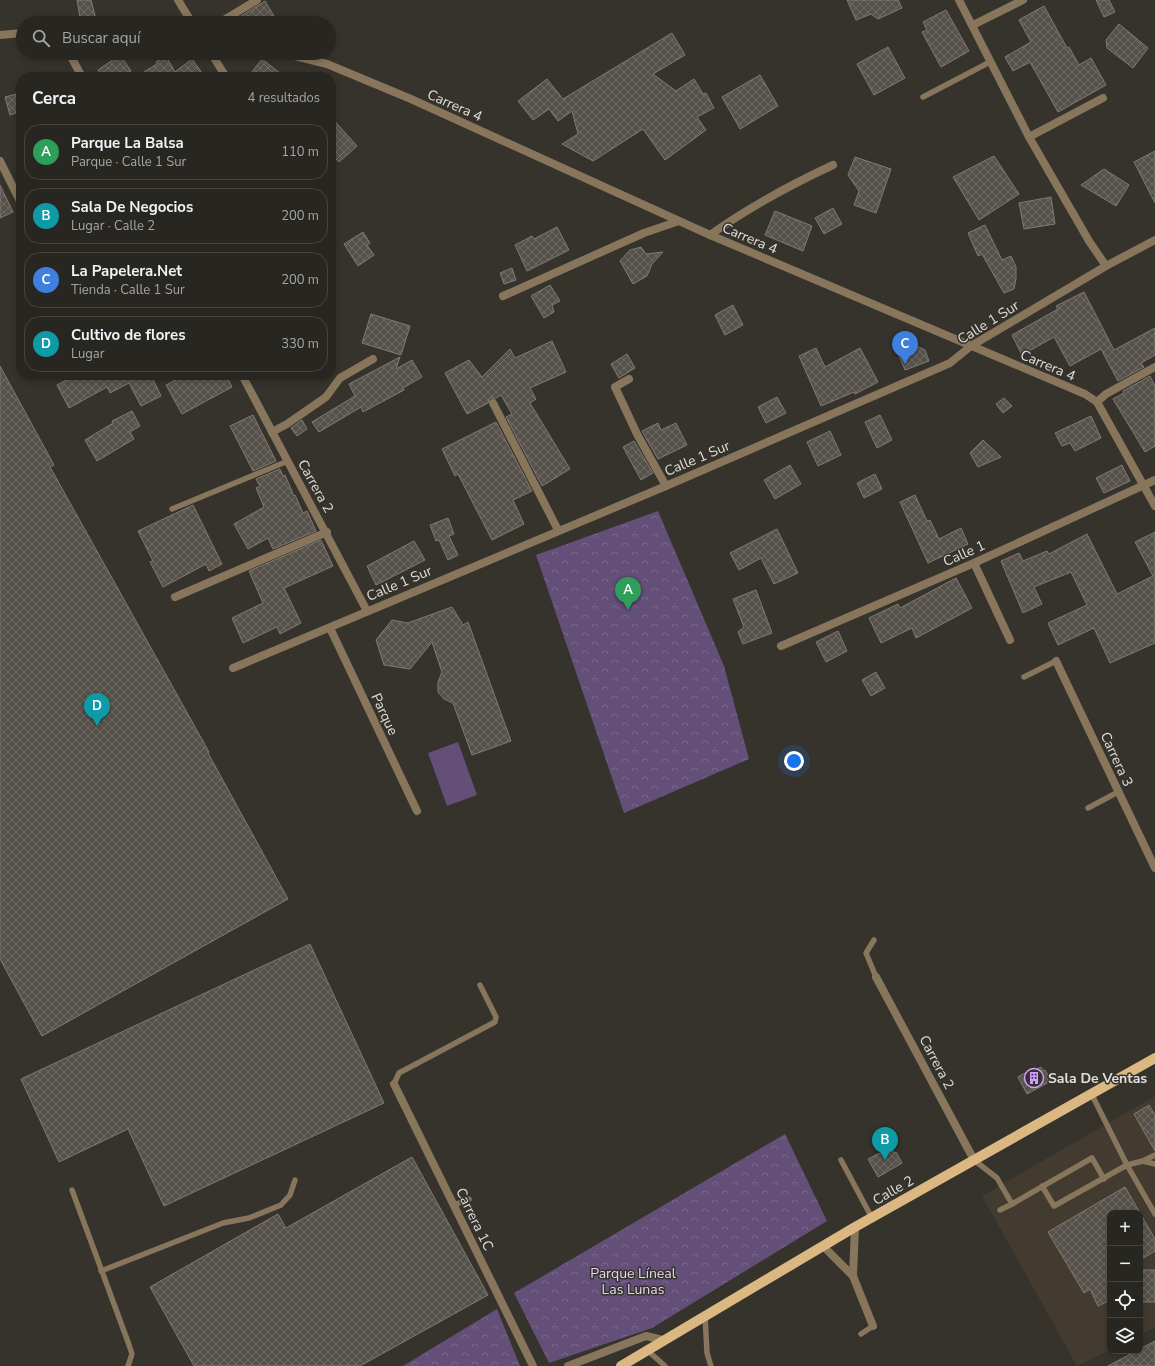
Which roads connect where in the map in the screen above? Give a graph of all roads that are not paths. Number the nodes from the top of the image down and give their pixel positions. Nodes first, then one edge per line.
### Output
1 (178, 0) edge
2 (257, 0) edge
3 (959, 0) edge
4 (1023, 0) edge
5 (188, 16) edge
6 (231, 16) edge
7 (973, 25) junction
8 (16, 34) edge
9 (0, 35) edge
10 (73, 60) edge
11 (215, 60) edge
12 (311, 60) edge
13 (990, 62) junction
14 (79, 72) edge
15 (223, 72) edge
16 (923, 97) dead end
17 (1103, 98) dead end
18 (1029, 137) junction
19 (0, 161) edge
20 (833, 165) dead end
21 (16, 193) edge
22 (679, 221) junction
23 (710, 235) junction
24 (1155, 240) edge
25 (1106, 266) junction
26 (504, 296) dead end
27 (971, 346) junction
28 (373, 359) dead end
29 (1155, 367) edge
30 (629, 378) dead end
31 (245, 380) edge
32 (1097, 402) junction
33 (493, 404) dead end
34 (272, 432) junction
35 (288, 461) junction
36 (1155, 480) edge
37 (666, 486) junction
38 (1144, 486) junction
39 (1155, 506) edge
40 (172, 509) dead end
41 (558, 530) junction
42 (327, 532) junction
43 (974, 563) junction
44 (175, 597) dead end
45 (367, 611) junction
46 (330, 628) junction
47 (1010, 640) dead end
48 (781, 646) dead end
49 (1056, 660) joint
50 (233, 668) dead end
51 (1024, 677) dead end
52 (1118, 792) junction
53 (1088, 808) dead end
54 (416, 811) dead end
55 (1155, 868) edge
56 (874, 940) dead end
57 (876, 976) joint
58 (480, 985) dead end
59 (1155, 1058) edge
60 (394, 1084) joint
61 (1091, 1093) junction
62 (1155, 1155) edge
63 (841, 1160) dead end
64 (974, 1160) junction
65 (1143, 1161) junction
66 (1155, 1164) edge
67 (1128, 1165) junction
68 (1104, 1179) junction
69 (295, 1180) dead end
70 (1042, 1186) junction
71 (72, 1190) dead end
72 (469, 1199) dead end
73 (1012, 1204) junction
74 (454, 1205) junction
75 (1000, 1210) dead end
76 (1155, 1214) edge
77 (872, 1219) junction
78 (855, 1227) junction
79 (824, 1247) junction
80 (101, 1271) junction
81 (853, 1276) junction
82 (705, 1315) junction
83 (873, 1326) joint
84 (861, 1334) dead end
85 (663, 1340) junction
86 (647, 1350) junction
87 (128, 1366) edge
88 (533, 1366) edge
89 (568, 1366) edge
90 (621, 1366) edge
91 (665, 1366) edge
92 (711, 1366) edge

1 - 5 street
2 - 6 street
3 - 7 street
4 - 7 street
7 - 13 street
8 - 9 street
10 - 14 street
11 - 15 street
12 - 22 street, Carrera 4
13 - 16 lane
13 - 18 street
17 - 18 street
18 - 25 street
19 - 21 street
20 - 23 street
22 - 23 street, Carrera 4
22 - 26 street
23 - 27 street, Carrera 4
24 - 25 street, Calle 1 Sur
25 - 27 street, Calle 1 Sur
27 - 32 street, Carrera 4
27 - 37 street, Calle 1 Sur
28 - 34 street
29 - 32 street
30 - 37 street
31 - 34 street, Carrera 2
32 - 38 street
33 - 41 street
34 - 35 street, Carrera 2
35 - 40 lane
35 - 42 street, Carrera 2
36 - 38 street, Calle 1
37 - 41 street, Calle 1 Sur
38 - 39 street
38 - 43 street, Calle 1
41 - 45 street, Calle 1 Sur
42 - 44 street
42 - 45 street, Carrera 2
43 - 47 street
43 - 48 street, Calle 1
45 - 46 street, Calle 1 Sur
46 - 50 street, Calle 1 Sur
46 - 54 street, Parque
49 - 51 lane
49 - 52 street, Carrera 3
52 - 53 lane
52 - 55 street, Carrera 3
56 - 57 lane
57 - 64 street, Carrera 2
58 - 60 lane
59 - 61 main road, Calle 2
60 - 74 street, Carrera 1C
61 - 64 main road, Calle 2
61 - 67 lane
62 - 65 lane
63 - 77 lane
64 - 73 lane
64 - 77 main road, Calle 2
65 - 66 lane
65 - 67 lane
67 - 68 lane
67 - 76 lane
68 - 70 lane
68 - 70 lane
69 - 80 lane
70 - 73 lane
71 - 80 lane
72 - 74 lane
73 - 75 lane
74 - 88 street, Carrera 1C
77 - 78 main road, Calle 2
78 - 79 main road, Calle 2
78 - 81 street
79 - 81 street
79 - 82 main road, Calle 2
80 - 87 lane
81 - 83 street
82 - 85 main road, Calle 2
82 - 92 lane
83 - 84 lane
85 - 86 main road, Calle 2
85 - 89 street
86 - 90 main road, Calle 2
86 - 91 lane

